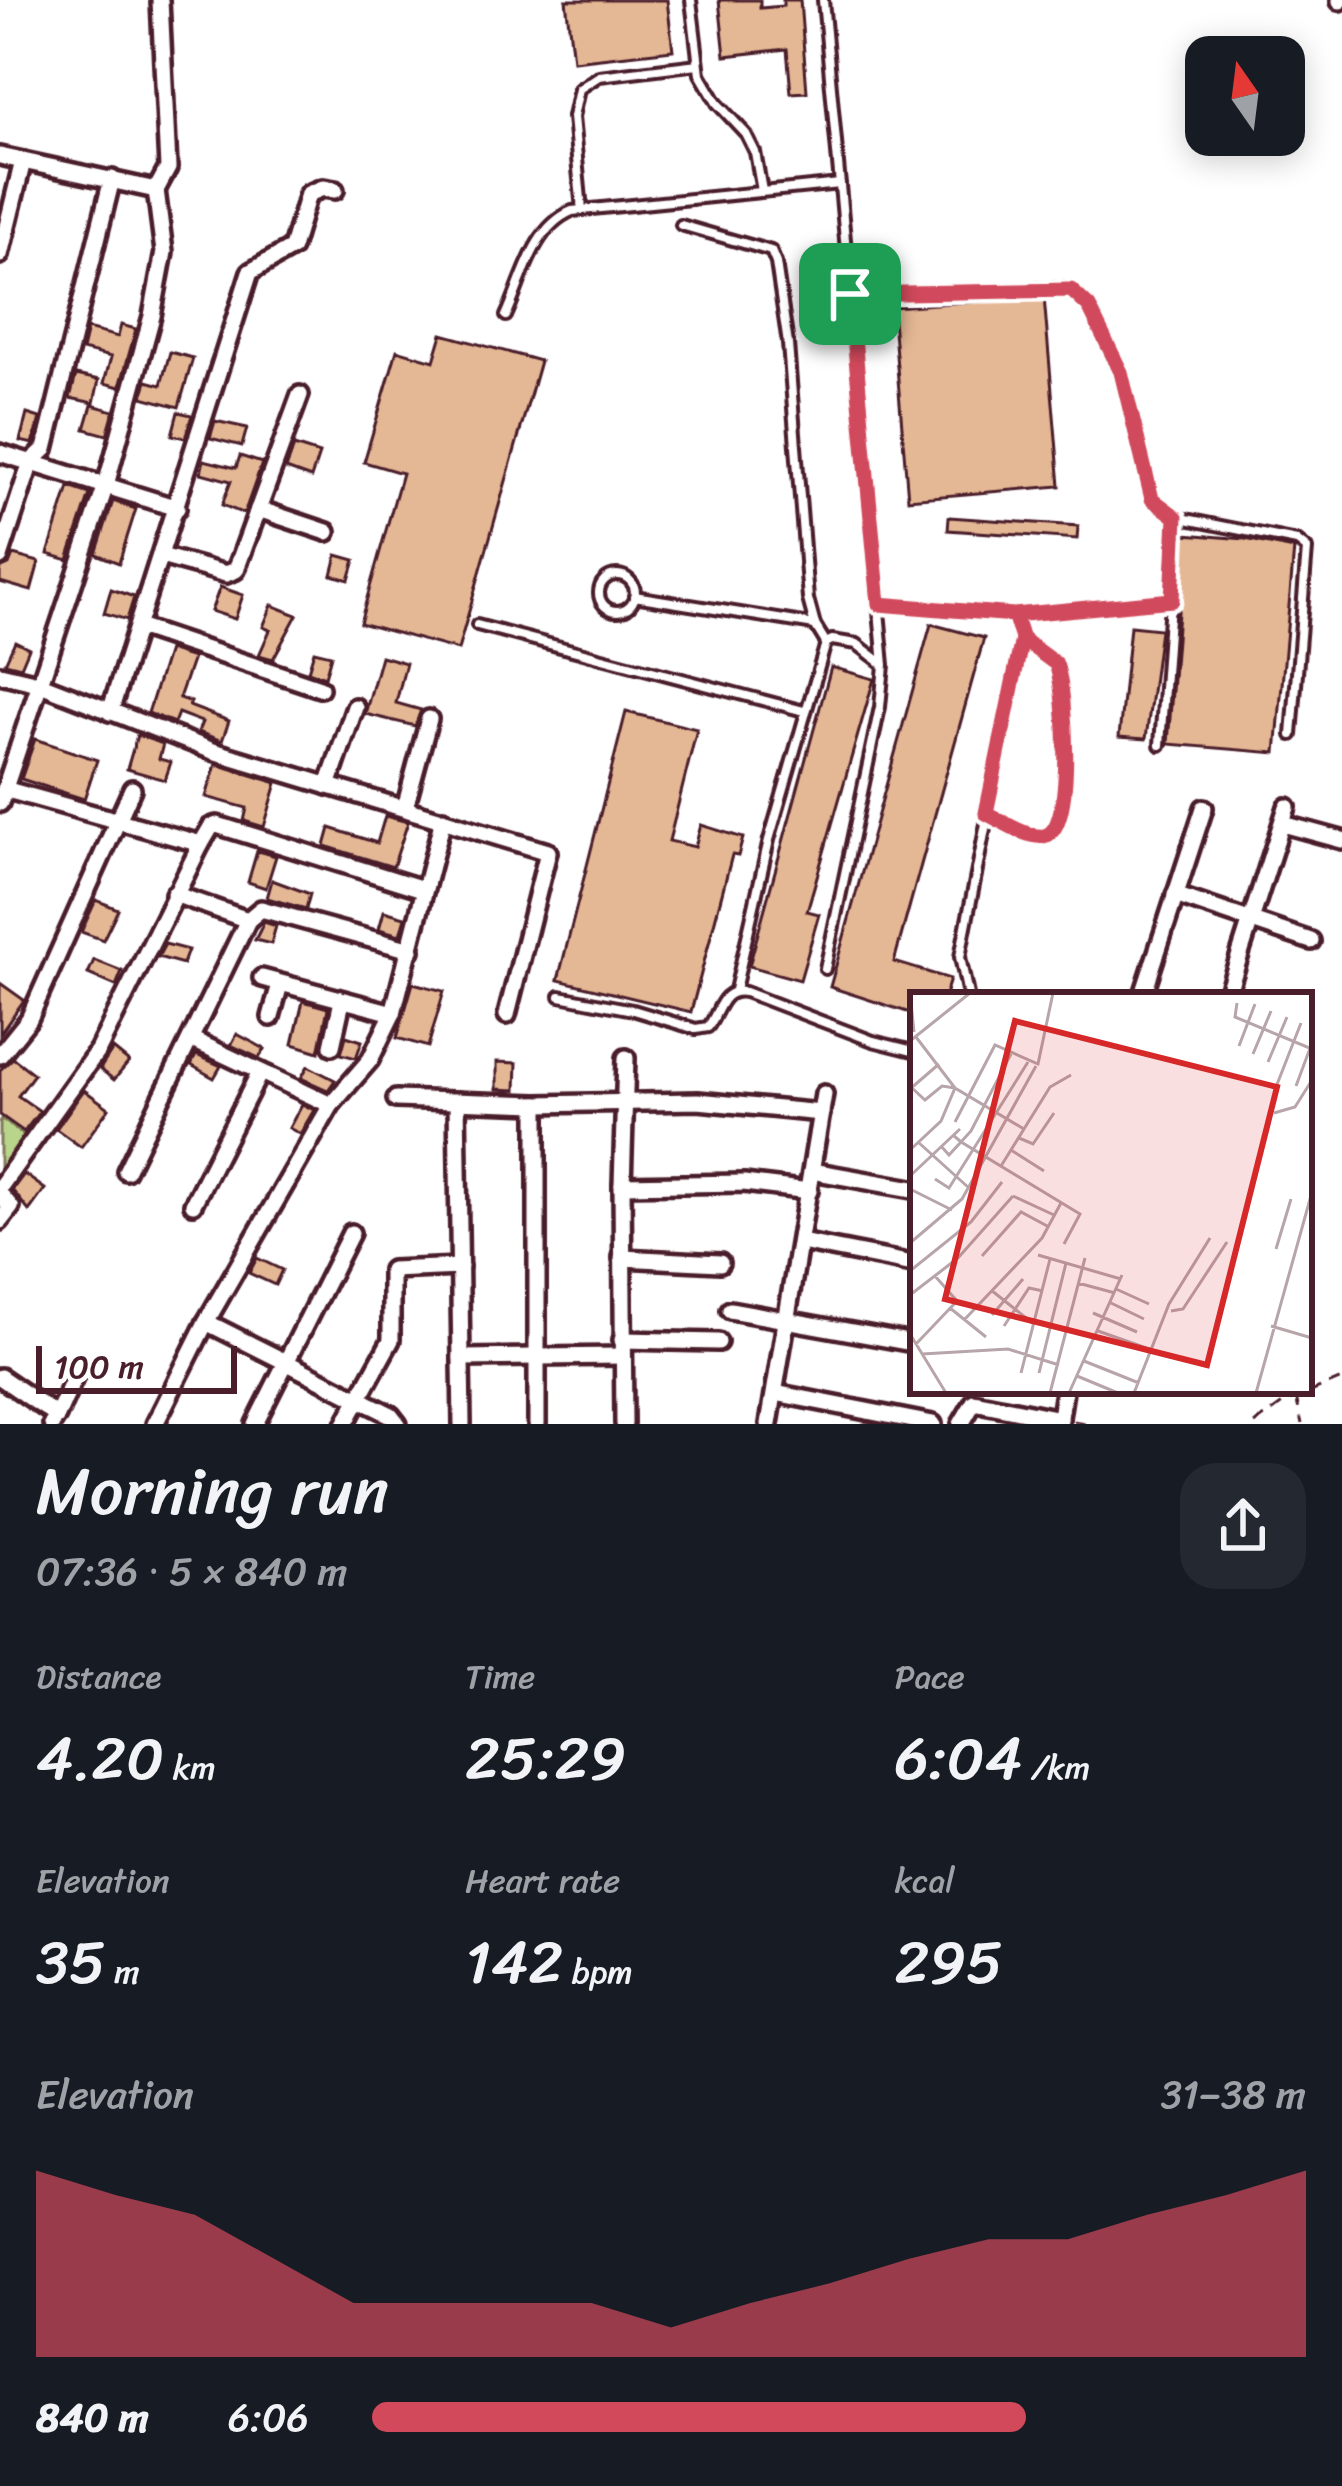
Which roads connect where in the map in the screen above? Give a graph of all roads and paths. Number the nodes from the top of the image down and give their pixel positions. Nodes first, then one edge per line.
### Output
1 (160, 0) edge
2 (691, 0) edge
3 (823, 0) edge
4 (698, 64) junction
5 (0, 156) edge
6 (23, 161) junction
7 (112, 179) junction
8 (840, 184) junction
9 (156, 190) junction
10 (335, 190) dead end
11 (762, 191) junction
12 (582, 210) junction
13 (681, 225) dead end
14 (0, 255) edge
15 (850, 294) junction
16 (506, 316) dead end
17 (300, 395) dead end
18 (0, 453) edge
19 (32, 463) junction
20 (106, 484) junction
21 (177, 508) junction
22 (258, 509) junction
23 (1176, 517) junction
24 (327, 532) dead end
25 (161, 556) junction
26 (0, 557) edge
27 (634, 596) junction
28 (1172, 600) junction
29 (879, 604) junction
30 (1014, 615) junction
31 (477, 625) dead end
32 (138, 626) junction
33 (815, 626) junction
34 (1022, 639) junction
35 (826, 643) junction
36 (884, 665) junction
37 (0, 674) edge
38 (38, 683) junction
39 (320, 688) dead end
40 (356, 707) dead end
41 (804, 711) junction
42 (110, 712) junction
43 (429, 719) dead end
44 (1292, 735) dead end
45 (1160, 745) dead end
46 (328, 786) junction
47 (132, 789) dead end
48 (2, 796) edge
49 (405, 808) junction
50 (1204, 808) dead end
51 (986, 813) junction
52 (443, 820) junction
53 (118, 822) junction
54 (1342, 841) edge
55 (201, 844) junction
56 (423, 889) junction
57 (174, 894) junction
58 (1175, 895) junction
59 (248, 920) junction
60 (1250, 920) junction
61 (1311, 941) dead end
62 (411, 950) junction
63 (825, 969) dead end
64 (262, 977) dead end
65 (280, 984) junction
66 (735, 990) junction
67 (967, 992) edge
68 (1144, 992) edge
69 (1228, 992) edge
70 (560, 997) dead end
71 (342, 1001) junction
72 (393, 1013) junction
73 (508, 1015) dead end
74 (271, 1016) dead end
75 (193, 1040) junction
76 (332, 1046) dead end
77 (910, 1050) edge
78 (0, 1055) edge
79 (626, 1058) dead end
80 (260, 1072) junction
81 (824, 1094) dead end
82 (396, 1099) dead end
83 (457, 1101) junction
84 (624, 1102) junction
85 (537, 1104) junction
86 (331, 1105) junction
87 (821, 1113) junction
88 (126, 1171) dead end
89 (812, 1171) junction
90 (622, 1185) junction
91 (910, 1188) edge
92 (0, 1190) edge
93 (809, 1191) junction
94 (193, 1204) dead end
95 (0, 1221) edge
96 (351, 1233) dead end
97 (801, 1242) junction
98 (622, 1258) junction
99 (720, 1263) dead end
100 (910, 1263) edge
101 (460, 1268) junction
102 (730, 1310) dead end
103 (789, 1320) junction
104 (206, 1322) junction
105 (718, 1342) dead end
106 (910, 1342) edge
107 (622, 1348) junction
108 (461, 1358) junction
109 (537, 1359) junction
110 (286, 1362) junction
111 (80, 1367) dead end
112 (0, 1377) edge
113 (1342, 1379) edge
114 (1312, 1391) edge
115 (775, 1393) junction
116 (1276, 1394) edge
117 (1304, 1394) edge
118 (1296, 1397) junction
119 (358, 1398) junction
120 (1284, 1403) junction
121 (54, 1420) edge
122 (1059, 1421) edge
123 (155, 1424) edge
124 (255, 1424) edge
125 (345, 1424) edge
126 (398, 1424) edge
127 (461, 1424) edge
128 (537, 1424) edge
129 (624, 1424) edge
130 (769, 1424) edge
131 (933, 1424) edge
132 (961, 1424) edge
133 (1092, 1424) edge
134 (1255, 1424) edge
135 (1302, 1424) edge

1 - 9 street
2 - 4 lane
3 - 8 lane
4 - 11 lane
4 - 12 lane
5 - 6 street
6 - 7 street
6 - 14 street
7 - 9 street
7 - 19 street
8 - 11 lane
8 - 15 lane
9 - 20 street
10 - 21 street
11 - 12 lane
12 - 16 lane
13 - 33 lane
15 - 23 lane
15 - 29 lane
17 - 22 street
18 - 19 street
19 - 20 street
19 - 26 street
20 - 21 street
20 - 38 street
21 - 25 street
22 - 24 street
22 - 25 street
23 - 28 lane
23 - 44 lane
25 - 32 street
27 - 27 lane
27 - 33 lane
28 - 30 lane
28 - 45 lane
29 - 30 lane
29 - 36 lane
30 - 34 lane
31 - 41 lane
32 - 39 street
32 - 42 street
33 - 35 lane
34 - 51 lane
34 - 51 lane
35 - 36 lane
35 - 41 lane
36 - 63 lane
37 - 38 street
38 - 42 street
38 - 48 street
40 - 46 street
41 - 66 lane
42 - 46 street
43 - 49 street
46 - 49 street
47 - 53 street
48 - 53 street
49 - 52 street
50 - 58 street
51 - 67 lane
52 - 56 street
52 - 73 street
53 - 55 street
53 - 78 street
54 - 60 street
55 - 56 street
55 - 57 street
56 - 62 street
57 - 59 street
57 - 92 street
58 - 60 street
58 - 68 street
59 - 62 street
59 - 75 street
60 - 61 street
60 - 69 street
62 - 72 street
64 - 65 street
65 - 71 street
65 - 74 street
66 - 70 lane
66 - 77 lane
71 - 72 street
71 - 76 street
72 - 86 street
75 - 80 street
75 - 88 street
79 - 84 street
80 - 86 street
80 - 94 street
81 - 87 street
82 - 83 street
83 - 85 street
83 - 101 street
84 - 85 street
84 - 87 street
84 - 90 street
85 - 109 street
86 - 104 street
87 - 89 street
89 - 91 street
89 - 93 street
90 - 93 street
90 - 98 street
92 - 95 street
93 - 97 street
96 - 110 street
97 - 100 street
97 - 103 street
98 - 99 street
98 - 107 street
101 - 108 street
101 - 119 street
102 - 103 street
103 - 106 street
103 - 115 street
104 - 110 street
104 - 123 street
105 - 107 street
107 - 109 street
107 - 129 street
108 - 109 street
108 - 127 street
109 - 128 street
110 - 119 street
110 - 124 street
111 - 121 street
112 - 121 street
113 - 114 path
115 - 130 street
115 - 131 street
116 - 120 path
117 - 118 path
118 - 120 path
118 - 135 path
119 - 125 street
119 - 126 street
120 - 134 path
122 - 132 street
122 - 133 path

